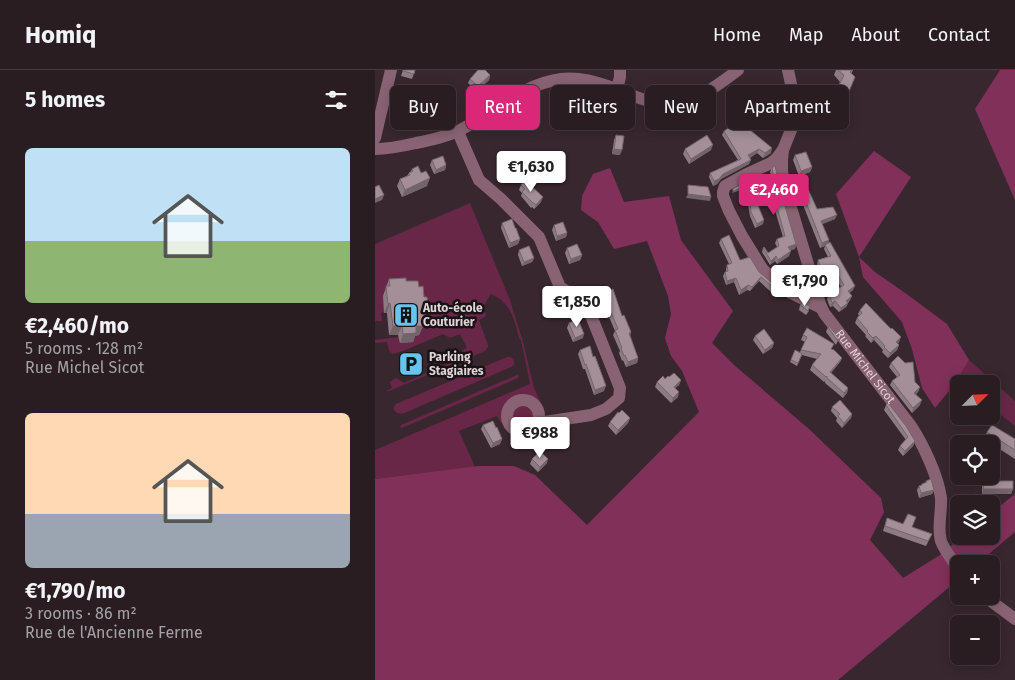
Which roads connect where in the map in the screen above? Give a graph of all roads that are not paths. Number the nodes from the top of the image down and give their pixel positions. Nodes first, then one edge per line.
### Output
1 (391, 70) edge
2 (620, 70) edge
3 (738, 70) edge
4 (788, 70) edge
5 (606, 85) edge
6 (618, 85) edge
7 (635, 96) edge
8 (458, 132) junction
9 (375, 138) edge
10 (375, 150) edge
11 (783, 150) junction
12 (821, 308) junction
13 (538, 423) dead end
14 (950, 556) edge
15 (996, 605) edge
16 (1015, 619) edge

1 - 9 street
2 - 6 street
3 - 7 street
4 - 11 street, Rue Michel Sicot
5 - 8 street
8 - 10 street
8 - 13 street
11 - 12 street, Rue Michel Sicot
11 - 12 street
12 - 14 street, Rue Michel Sicot
15 - 16 street

